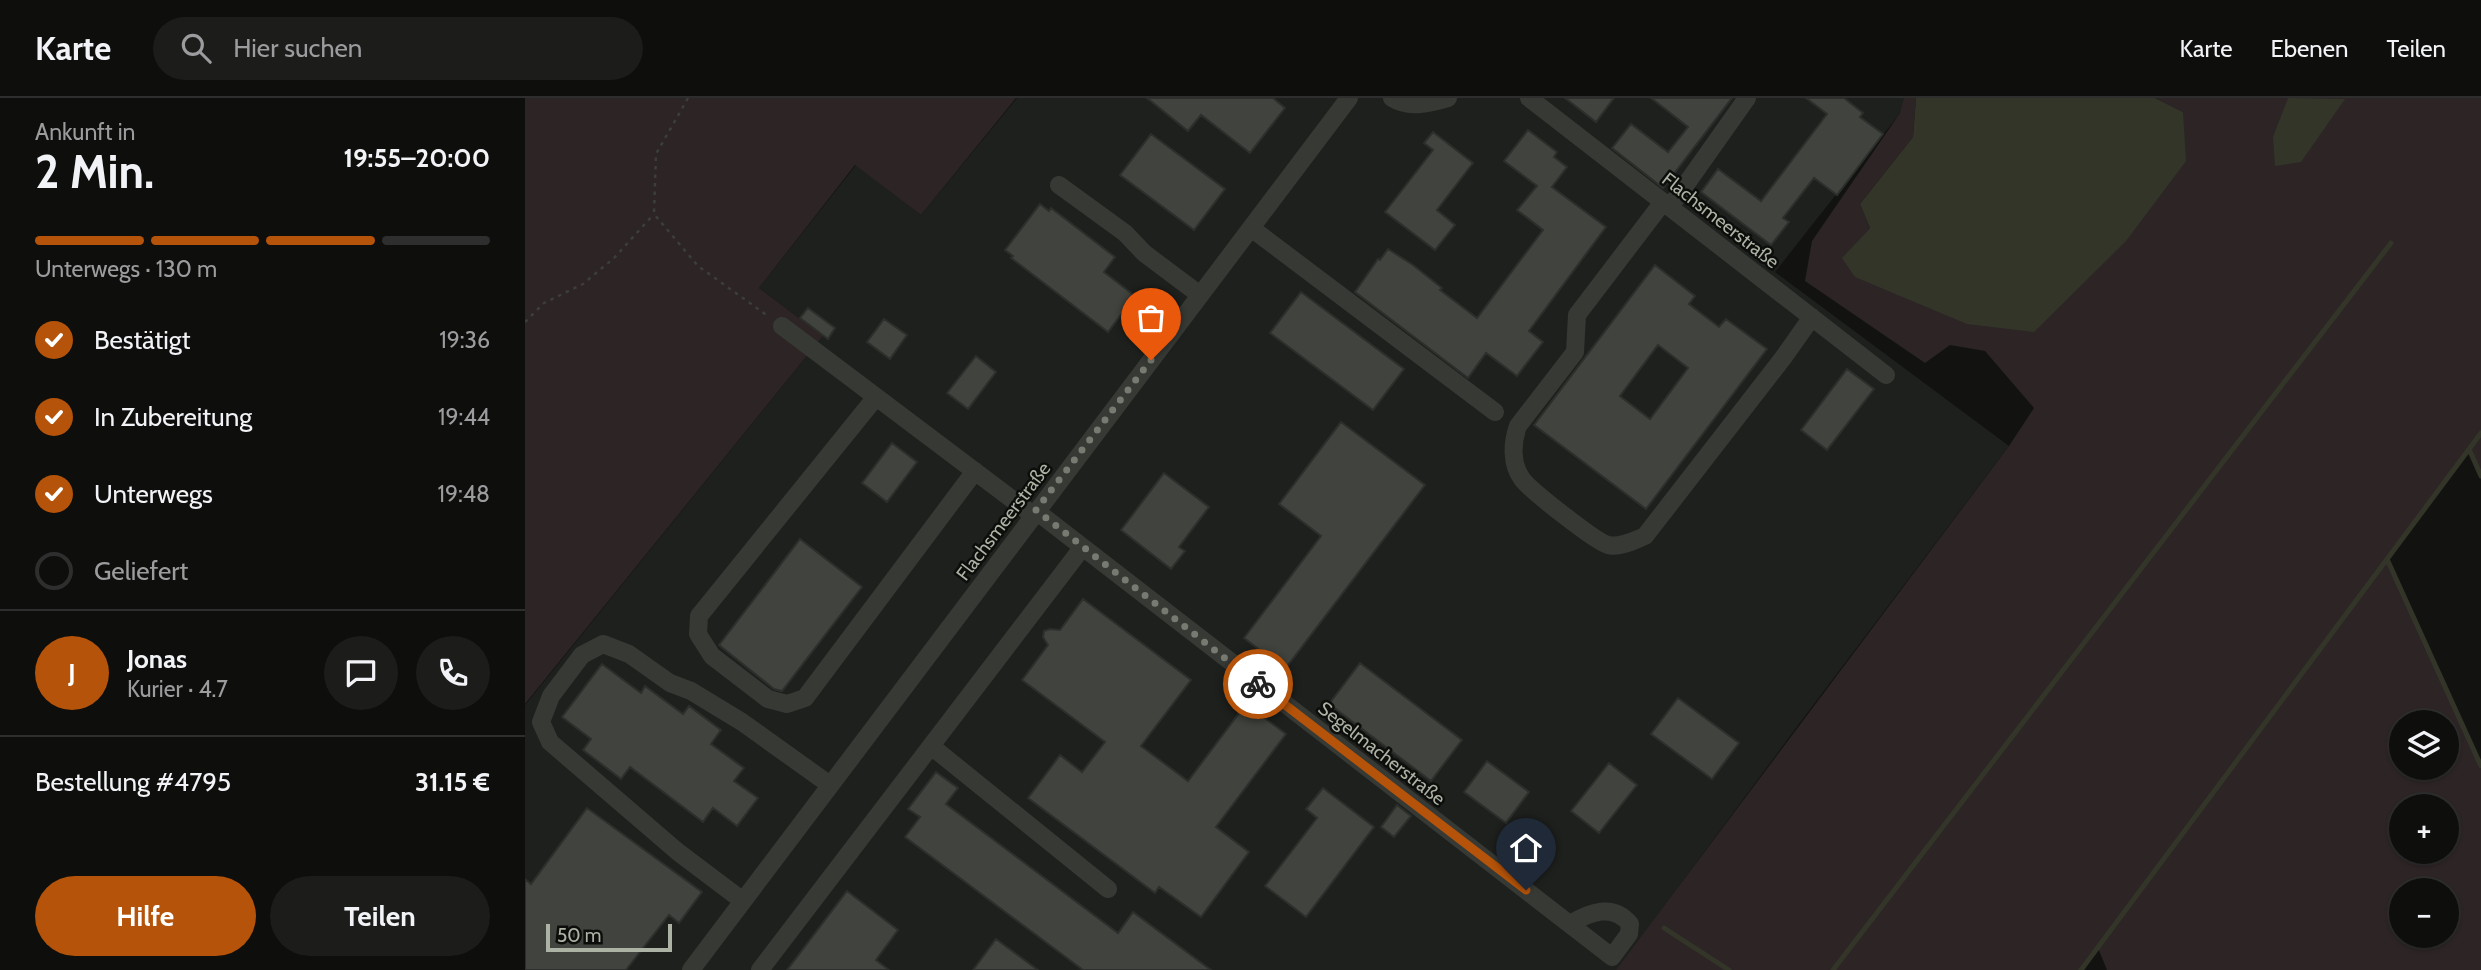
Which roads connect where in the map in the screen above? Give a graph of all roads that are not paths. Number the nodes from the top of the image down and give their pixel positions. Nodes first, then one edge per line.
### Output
1 (1349, 98) edge
2 (1392, 98) edge
3 (1448, 98) edge
4 (1529, 98) edge
5 (1747, 98) edge
6 (1059, 185) dead end
7 (1667, 205) junction
8 (1251, 228) junction
9 (1200, 295) junction
10 (1811, 317) junction
11 (782, 326) road end
12 (1886, 375) dead end
13 (876, 397) junction
14 (1495, 412) dead end
15 (975, 471) junction
16 (1035, 513) junction
17 (1082, 548) junction
18 (931, 746) junction
19 (830, 785) junction
20 (1108, 889) dead end
21 (743, 901) junction
22 (1570, 924) dead end
23 (691, 970) edge
24 (760, 970) edge

1 - 8 street, Flachsmeerstraße
2 - 3 street
4 - 7 street, Flachsmeerstraße
5 - 7 street
6 - 9 street
7 - 10 street, Flachsmeerstraße
7 - 10 street
8 - 9 street, Flachsmeerstraße
8 - 14 street
9 - 16 street, Flachsmeerstraße
10 - 12 street, Flachsmeerstraße
11 - 13 street, Segelmacherstraße
13 - 15 street, Segelmacherstraße
13 - 15 street
15 - 16 street, Segelmacherstraße
16 - 17 street, Segelmacherstraße
16 - 19 street, Flachsmeerstraße
17 - 18 street
17 - 22 street, Segelmacherstraße
18 - 20 street
18 - 24 street
19 - 21 street, Flachsmeerstraße
19 - 21 street
21 - 23 street, Flachsmeerstraße

